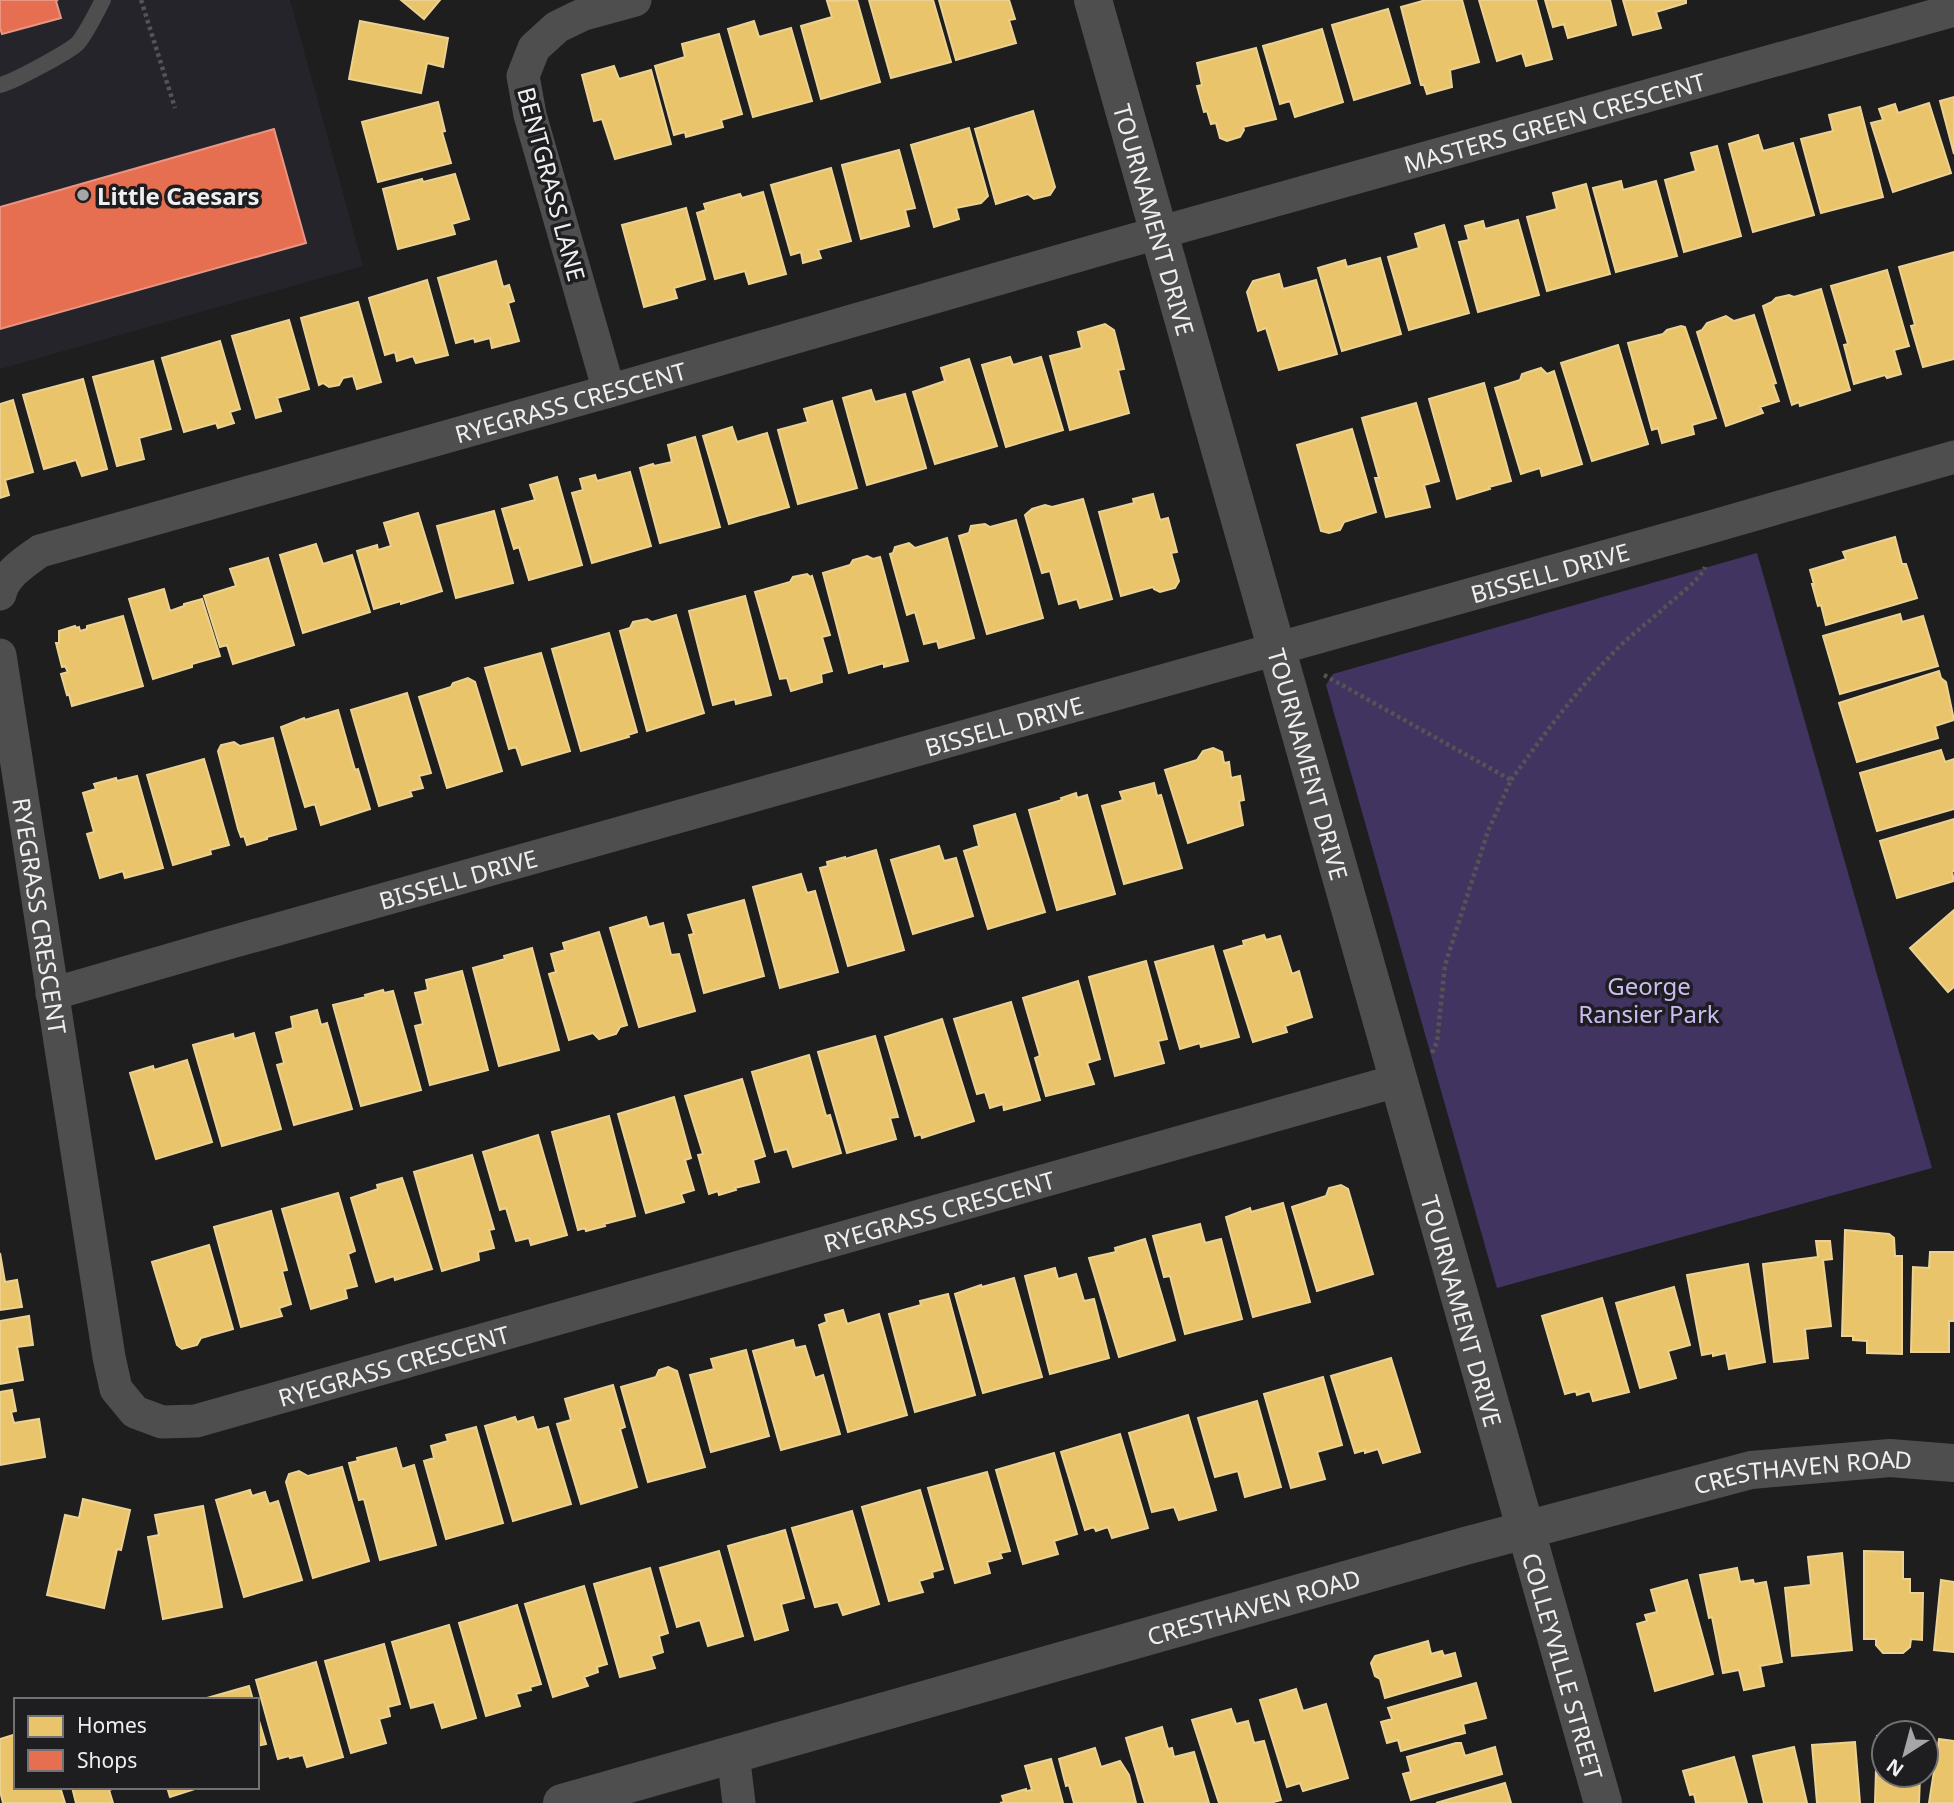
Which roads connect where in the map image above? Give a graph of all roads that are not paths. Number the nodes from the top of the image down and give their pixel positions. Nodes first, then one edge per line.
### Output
1 (103, 0) edge
2 (635, 0) edge
3 (1093, 0) edge
4 (1954, 10) edge
5 (0, 85) edge
6 (1157, 234) junction
7 (609, 391) junction
8 (1954, 457) edge
9 (0, 594) edge
10 (1276, 649) junction
11 (0, 655) edge
12 (52, 994) junction
13 (1412, 1072) junction
14 (1954, 1463) edge
15 (1524, 1530) junction
16 (733, 1754) junction
17 (562, 1803) edge
18 (739, 1803) edge
19 (1603, 1803) edge

1 - 5 lane
2 - 7 street, BENTGRASS LANE
3 - 6 street, TOURNAMENT DRIVE
4 - 6 street, MASTERS GREEN CRESCENT
6 - 7 street, RYEGRASS CRESCENT
6 - 10 street, TOURNAMENT DRIVE
7 - 9 street, RYEGRASS CRESCENT
8 - 10 street, BISSELL DRIVE
10 - 12 street, BISSELL DRIVE
10 - 13 street, TOURNAMENT DRIVE
11 - 12 street, RYEGRASS CRESCENT
12 - 13 street, RYEGRASS CRESCENT
13 - 15 street, TOURNAMENT DRIVE
14 - 15 street, CRESTHAVEN ROAD
15 - 16 street, CRESTHAVEN ROAD
15 - 19 street, COLLEYVILLE STREET
16 - 17 street, CRESTHAVEN ROAD
16 - 18 street

